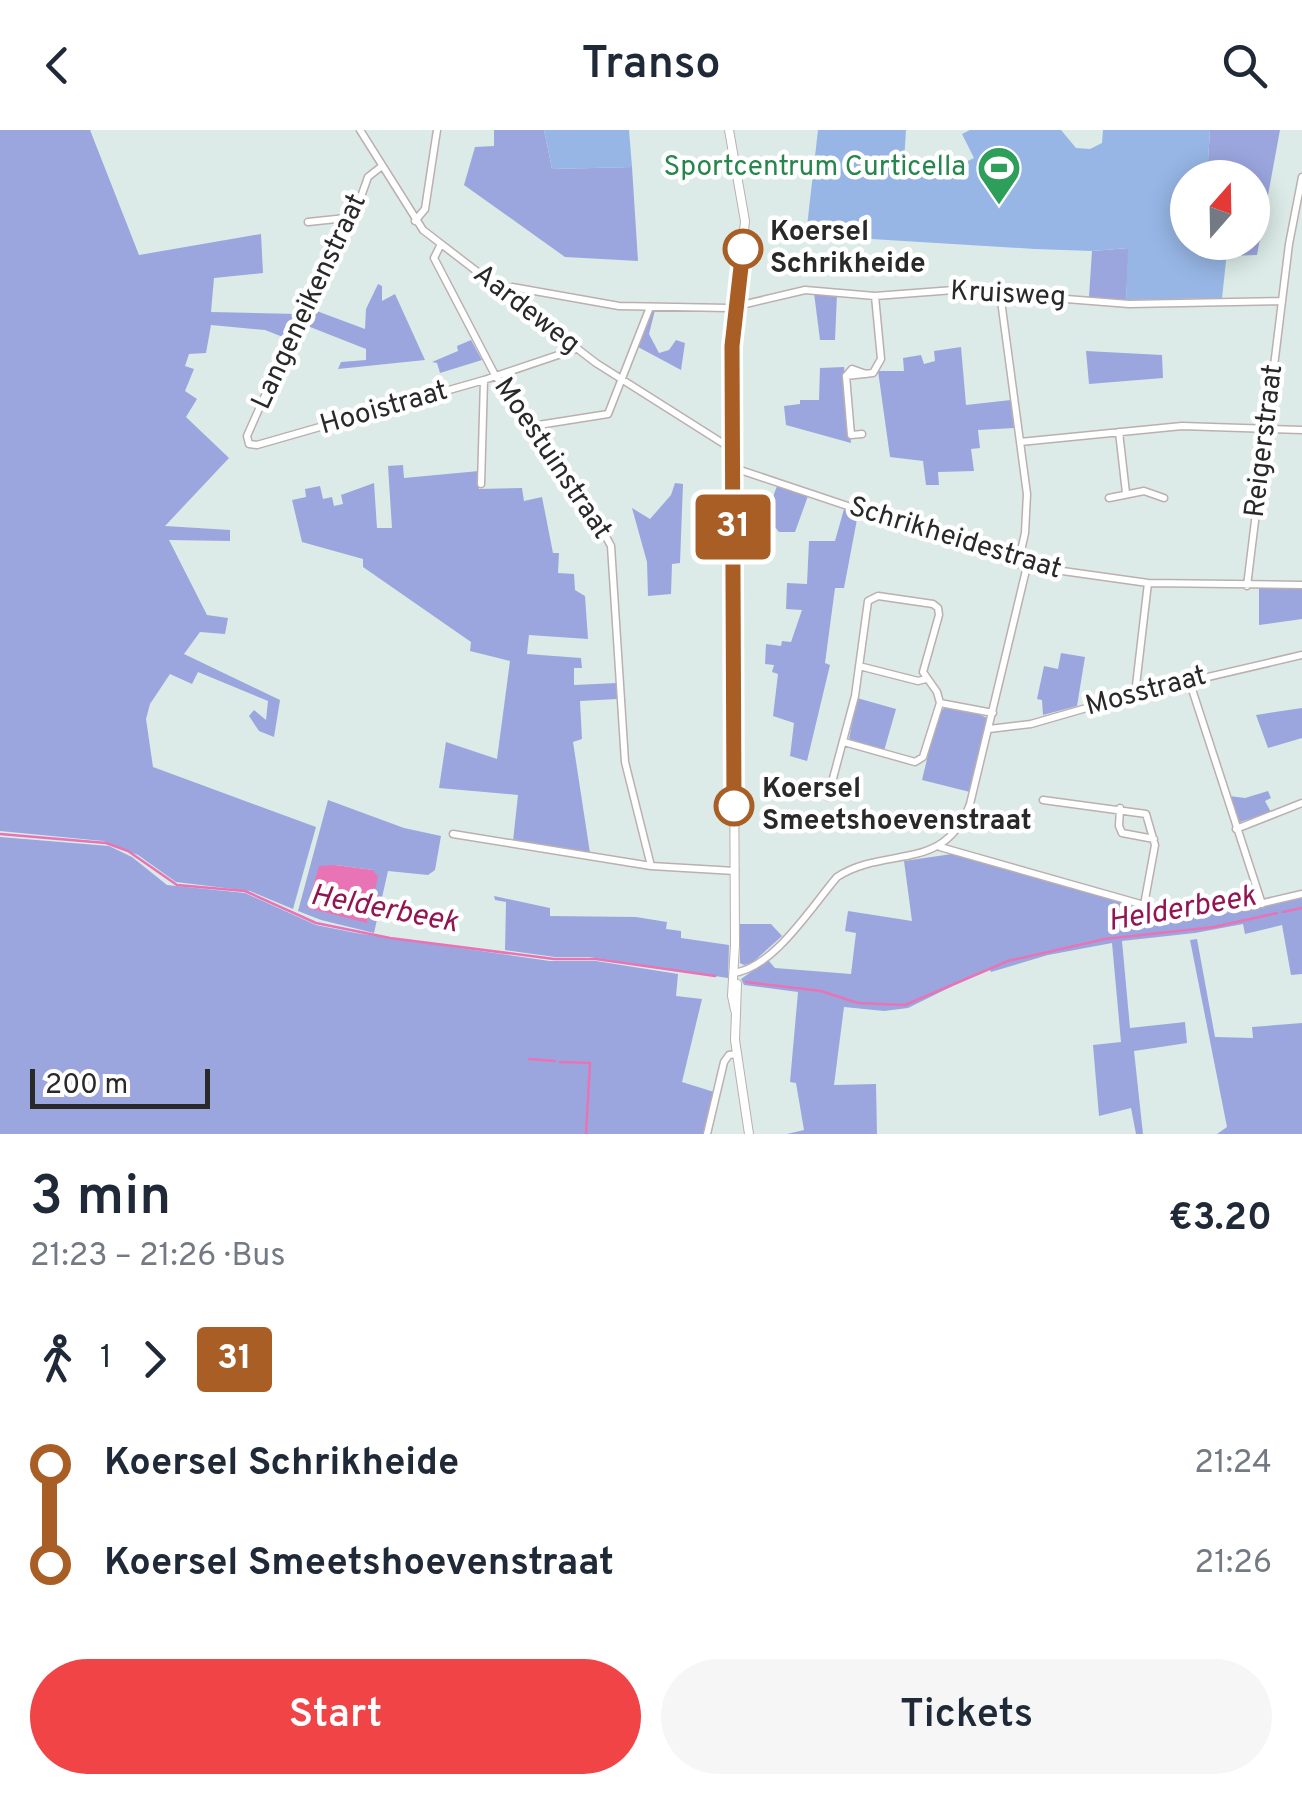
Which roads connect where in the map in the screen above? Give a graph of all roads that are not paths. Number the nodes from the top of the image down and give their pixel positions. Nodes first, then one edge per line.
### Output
1 (360, 130) edge
2 (437, 130) edge
3 (729, 130) edge
4 (382, 166) junction
5 (1302, 177) edge
6 (346, 218) junction
7 (414, 220) junction
8 (308, 222) dead end
9 (441, 244) junction
10 (502, 291) junction
11 (1000, 292) junction
12 (875, 296) junction
13 (1282, 301) junction
14 (737, 306) junction
15 (650, 307) junction
16 (576, 349) junction
17 (495, 375) junction
18 (484, 380) junction
19 (623, 382) junction
20 (532, 426) junction
21 (1266, 428) junction
22 (1302, 430) edge
23 (1120, 432) junction
24 (862, 434) dead end
25 (1020, 442) junction
26 (249, 444) joint
27 (734, 446) junction
28 (734, 468) junction
29 (481, 484) dead end
30 (1126, 493) junction
31 (1109, 498) dead end
32 (1164, 498) dead end
33 (1023, 565) junction
34 (1148, 583) junction
35 (1302, 585) edge
36 (1247, 586) junction
37 (1302, 655) edge
38 (859, 666) junction
39 (926, 679) junction
40 (1190, 680) junction
41 (1135, 694) junction
42 (940, 703) junction
43 (993, 713) junction
44 (990, 729) junction
45 (844, 742) junction
46 (828, 797) dead end
47 (1043, 800) dead end
48 (1302, 803) edge
49 (1120, 808) junction
50 (1236, 829) junction
51 (453, 834) dead end
52 (1154, 840) junction
53 (939, 847) junction
54 (651, 866) junction
55 (735, 871) junction
56 (1302, 894) edge
57 (1262, 904) junction
58 (1144, 905) junction
59 (735, 974) junction
60 (737, 1054) junction
61 (707, 1134) edge
62 (749, 1134) edge

1 - 4 street, Aardeweg
2 - 7 street
3 - 14 street
4 - 6 street, Langeneikenstraat
4 - 7 street, Aardeweg
5 - 13 street, Reigerstraat
6 - 8 street
6 - 26 street, Langeneikenstraat
7 - 9 street, Aardeweg
9 - 10 street, Aardeweg
9 - 17 street, Moestuinstraat
10 - 15 street, Kruisweg
10 - 16 street, Aardeweg
11 - 12 street, Kruisweg
11 - 13 street, Kruisweg
11 - 25 street
12 - 14 street, Kruisweg
12 - 24 street
13 - 21 street, Reigerstraat
14 - 15 street, Kruisweg
14 - 27 street
15 - 19 street
16 - 17 street, Hooistraat
16 - 19 street, Aardeweg
17 - 18 street, Hooistraat
17 - 20 street, Moestuinstraat
18 - 26 street, Hooistraat
18 - 29 street
19 - 20 street
19 - 27 street, Aardeweg
20 - 54 street, Moestuinstraat
21 - 22 street
21 - 23 street
21 - 36 street, Reigerstraat
23 - 25 street
23 - 30 street
25 - 33 street
27 - 28 street
28 - 33 street, Schrikheidestraat
28 - 55 street
30 - 31 street
30 - 32 street
33 - 34 street, Schrikheidestraat
33 - 43 street
34 - 36 street, Schrikheidestraat
34 - 41 street
35 - 36 street, Schrikheidestraat
37 - 40 street, Mosstraat
38 - 39 street
38 - 39 street
38 - 45 street
39 - 42 street
40 - 41 street, Mosstraat
40 - 50 street
41 - 44 street, Mosstraat
42 - 43 street
42 - 45 street
43 - 44 street
44 - 53 street
45 - 46 street
47 - 49 street
48 - 50 street
49 - 52 street
49 - 52 street
50 - 57 street
51 - 54 street
52 - 58 street
53 - 58 street
53 - 59 street
54 - 55 street
55 - 59 street
56 - 57 street
57 - 58 street
59 - 60 street
60 - 61 street
60 - 62 street

